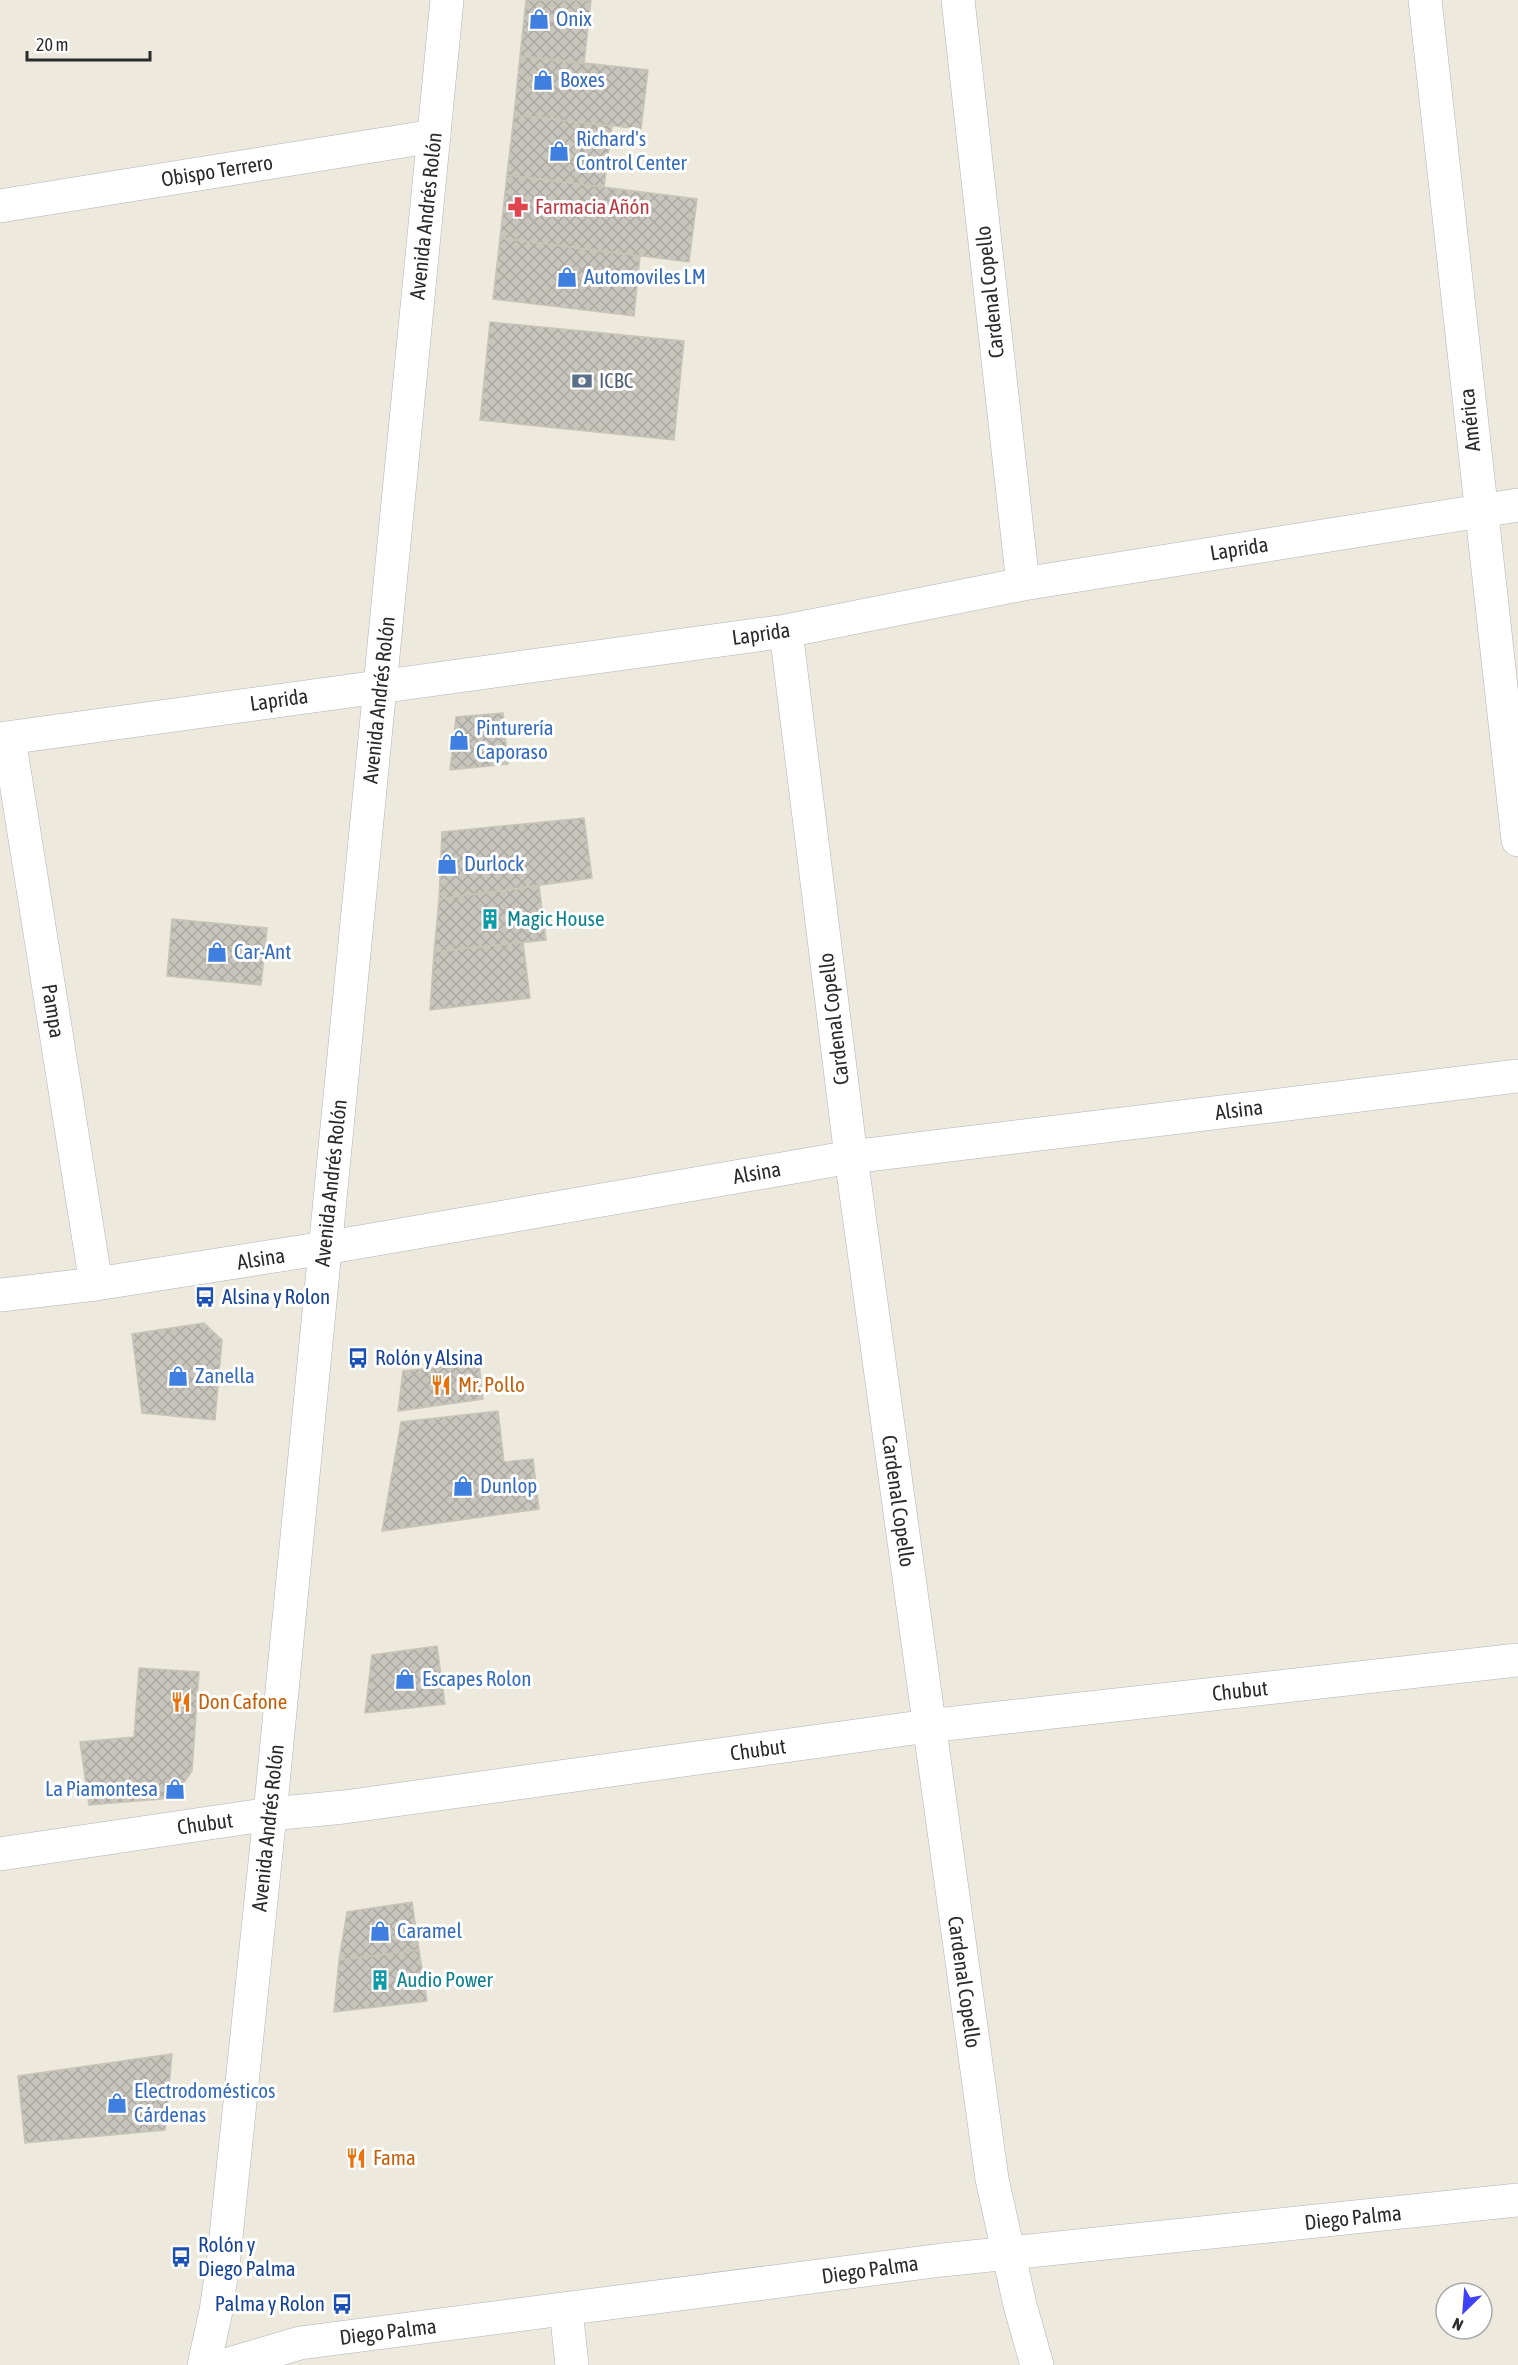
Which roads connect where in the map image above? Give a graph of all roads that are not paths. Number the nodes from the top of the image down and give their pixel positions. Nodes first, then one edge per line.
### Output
1 (447, 0) edge
2 (958, 0) edge
3 (1425, 0) edge
4 (434, 136) junction
5 (0, 206) edge
6 (1518, 505) edge
7 (1480, 510) junction
8 (1023, 584) junction
9 (786, 631) junction
10 (380, 686) junction
11 (5, 739) edge
12 (1518, 840) edge
13 (1518, 1076) edge
14 (850, 1157) junction
15 (325, 1248) junction
16 (96, 1284) junction
17 (0, 1295) edge
18 (1518, 1660) edge
19 (928, 1726) junction
20 (270, 1814) junction
21 (0, 1854) edge
22 (1518, 2200) edge
23 (1008, 2254) junction
24 (566, 2310) junction
25 (204, 2365) edge
26 (226, 2365) edge
27 (572, 2365) edge
28 (1037, 2365) edge

1 - 4 street, Avenida Andrés Rolón
2 - 8 street, Cardenal Copello
3 - 7 street, América
4 - 5 street, Obispo Terrero
4 - 10 street, Avenida Andrés Rolón
6 - 7 street, Laprida
7 - 8 street, Laprida
7 - 12 street, América
8 - 9 street, Laprida
9 - 10 street, Laprida
9 - 14 street, Cardenal Copello
10 - 11 street, Laprida
10 - 15 street, Avenida Andrés Rolón
11 - 16 street, Pampa
13 - 14 street, Alsina
14 - 15 street, Alsina
14 - 19 street, Cardenal Copello
15 - 16 street, Alsina
15 - 20 street, Avenida Andrés Rolón
16 - 17 street, Alsina
18 - 19 street, Chubut
19 - 20 street, Chubut
19 - 23 street, Cardenal Copello
20 - 21 street, Chubut
20 - 25 street, Avenida Andrés Rolón
22 - 23 street, Diego Palma
23 - 24 street, Diego Palma
23 - 28 street, Cardenal Copello
24 - 26 street, Diego Palma
24 - 27 street

